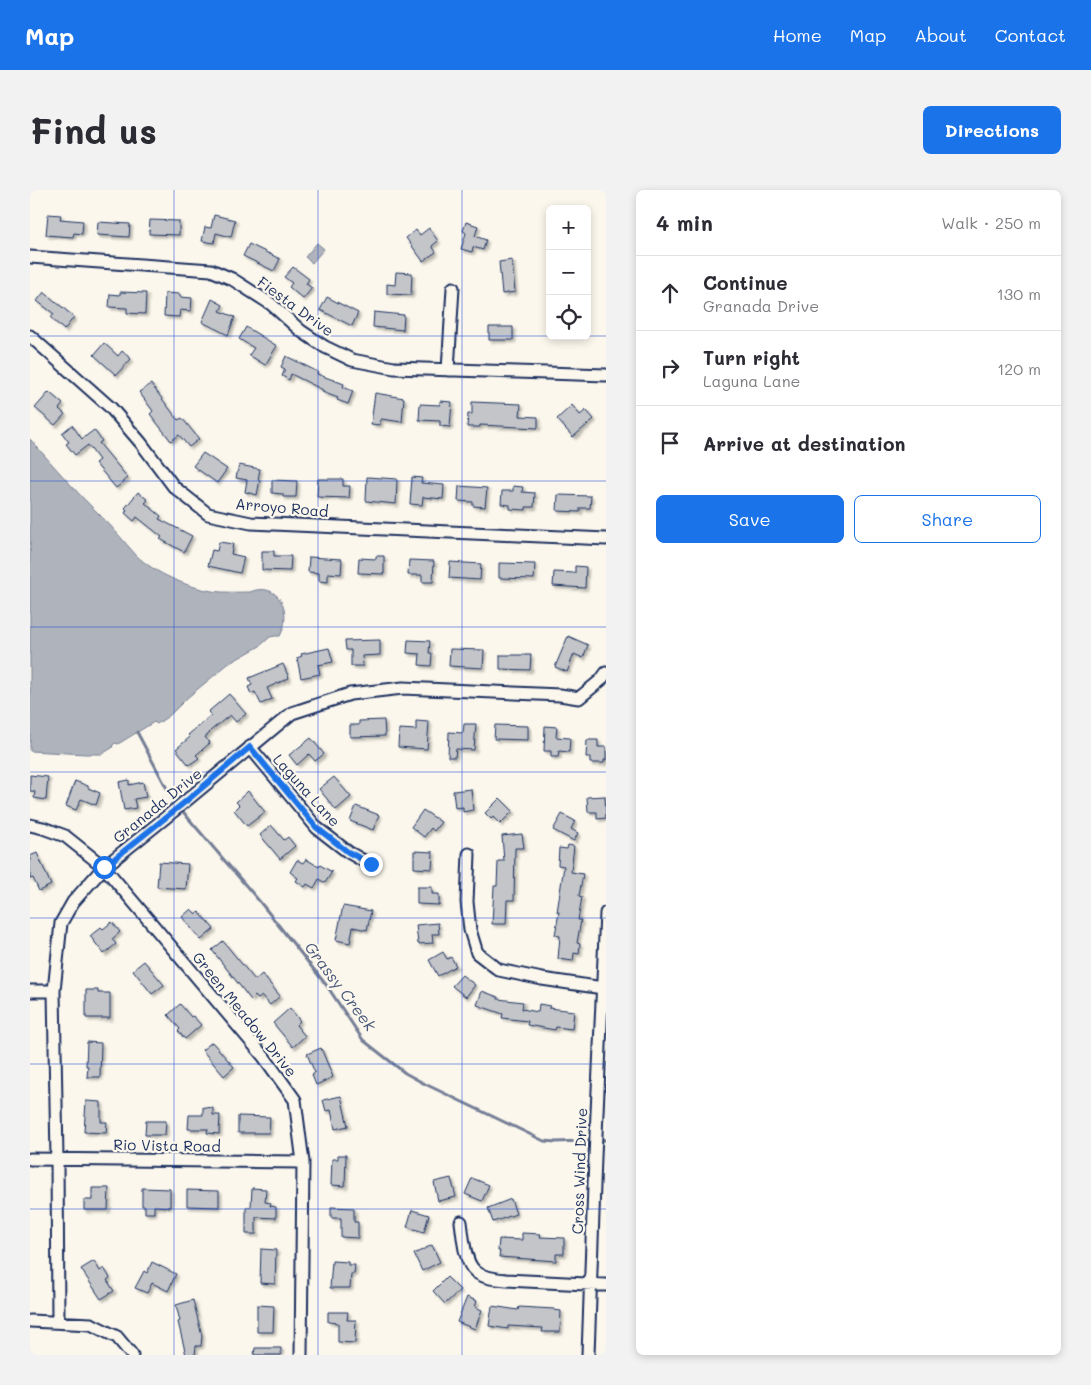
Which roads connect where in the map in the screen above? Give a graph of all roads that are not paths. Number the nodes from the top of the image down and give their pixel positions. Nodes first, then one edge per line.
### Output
1 (30, 257) edge
2 (453, 288) dead end
3 (30, 336) edge
4 (448, 370) junction
5 (606, 375) edge
6 (606, 539) edge
7 (606, 673) edge
8 (250, 747) junction
9 (30, 825) edge
10 (469, 854) dead end
11 (371, 864) dead end
12 (104, 867) junction
13 (606, 913) edge
14 (604, 988) edge
15 (54, 990) junction
16 (30, 991) edge
17 (30, 1159) edge
18 (57, 1159) junction
19 (303, 1162) junction
20 (461, 1222) dead end
21 (590, 1284) junction
22 (606, 1285) edge
23 (30, 1321) edge
24 (58, 1321) junction
25 (132, 1355) edge
26 (301, 1355) edge
27 (588, 1355) edge

1 - 4 street, Fiesta Drive
2 - 4 street
3 - 6 street, Arroyo Road
4 - 5 street, Fiesta Drive
7 - 8 street, Granada Drive
8 - 11 street, Laguna Lane
8 - 12 street, Granada Drive
9 - 12 street, Green Meadow Drive
10 - 14 street
12 - 15 street, Granada Drive
12 - 19 street, Green Meadow Drive
13 - 14 street, Cross Wind Drive
14 - 21 street, Cross Wind Drive
15 - 16 street
15 - 18 street, Granada Drive
17 - 18 street, Rio Vista Road
18 - 19 street, Rio Vista Road
18 - 24 street, Granada Drive
19 - 26 street, Green Meadow Drive
20 - 21 street
21 - 22 street
21 - 27 street, Cross Wind Drive
23 - 24 street
24 - 25 street

